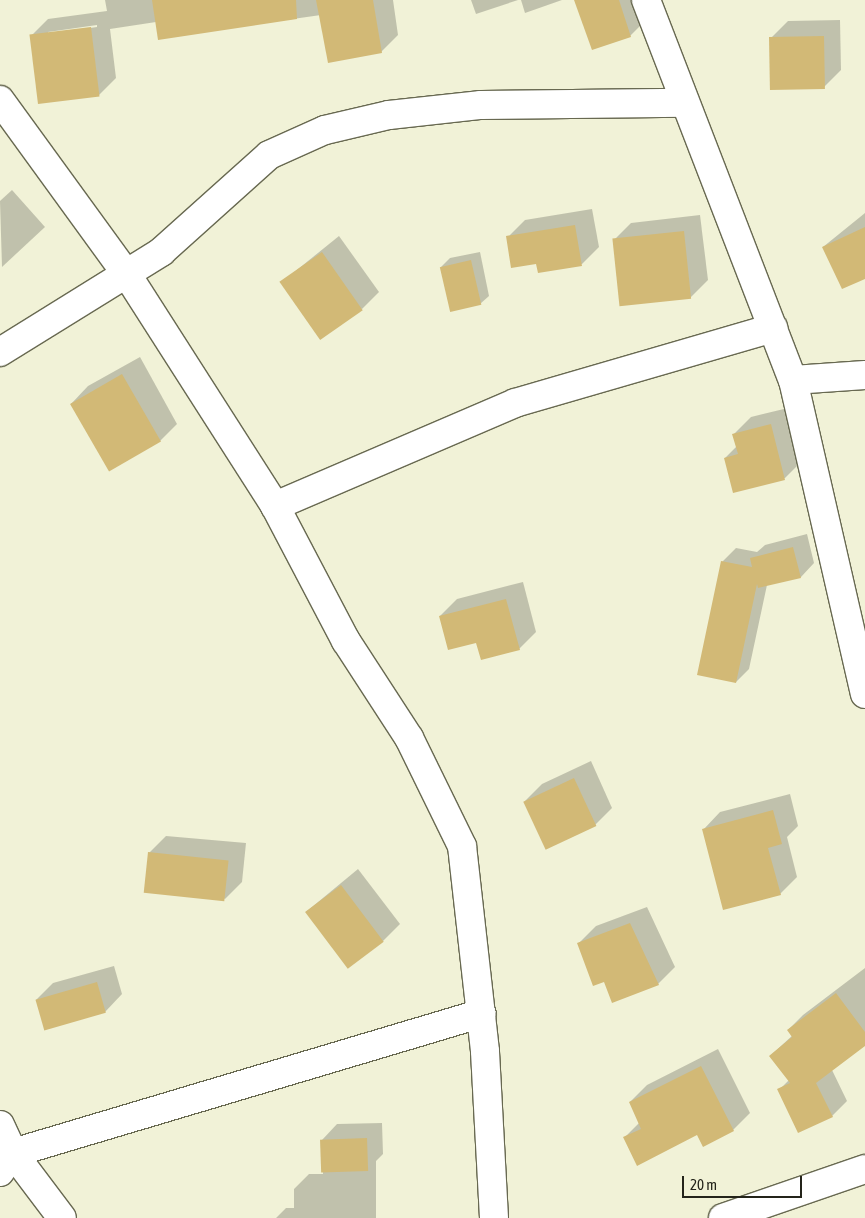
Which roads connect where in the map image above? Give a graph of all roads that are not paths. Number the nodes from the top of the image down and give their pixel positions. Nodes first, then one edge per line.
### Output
1 (646, 0) edge
2 (0, 100) edge
3 (685, 103) junction
4 (128, 276) junction
5 (773, 328) junction
6 (0, 352) edge
7 (865, 375) edge
8 (794, 380) junction
9 (275, 506) junction
10 (865, 694) edge
11 (482, 1013) junction
12 (0, 1125) edge
13 (7, 1163) edge
14 (865, 1169) edge
15 (62, 1218) edge
16 (494, 1218) edge
17 (723, 1218) edge

1 - 3 street
2 - 4 street
3 - 4 street
3 - 5 street
4 - 6 street
4 - 9 street
5 - 8 street
5 - 9 street
7 - 8 street
8 - 10 street
9 - 11 street
11 - 13 street
11 - 16 street
12 - 13 street
13 - 15 street
14 - 17 street

